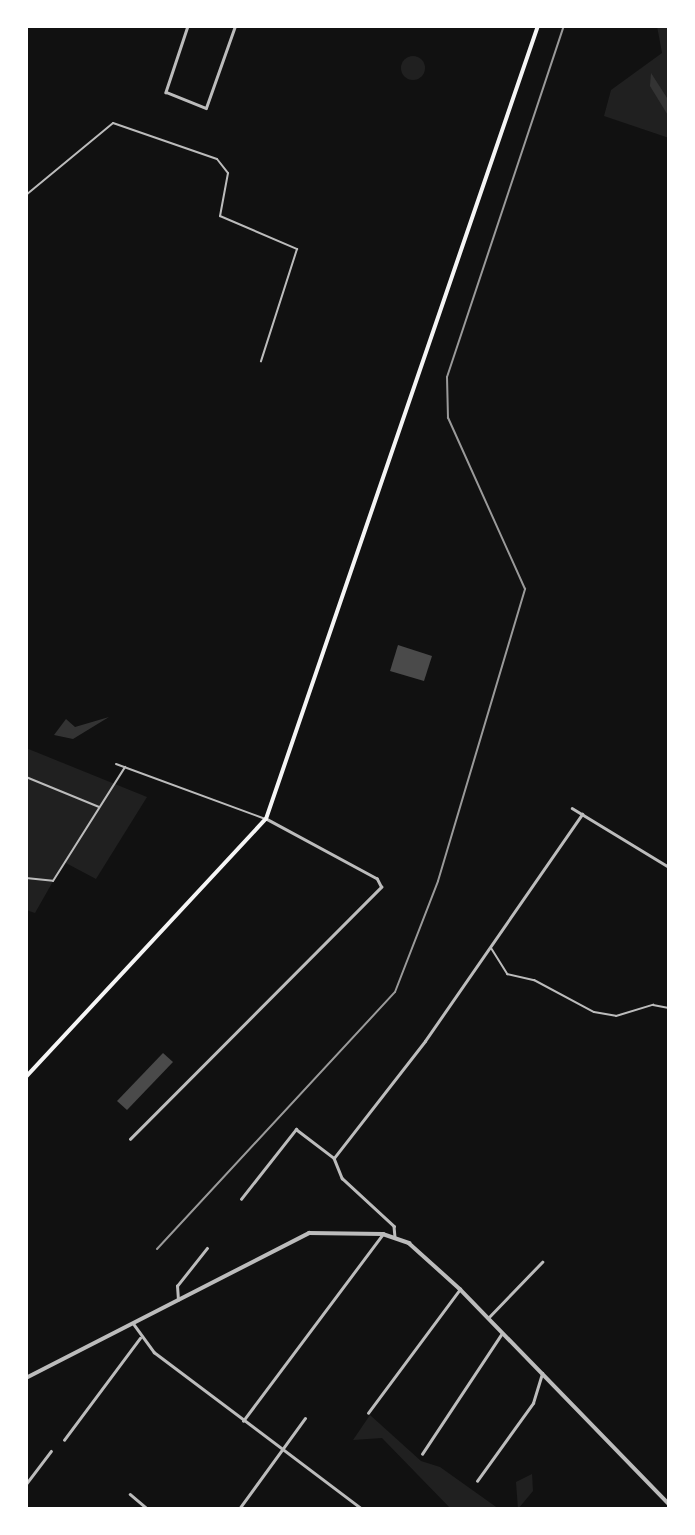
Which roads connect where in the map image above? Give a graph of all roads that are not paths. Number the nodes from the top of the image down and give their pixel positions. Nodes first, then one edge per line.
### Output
1 (188, 26) edge
2 (235, 26) edge
3 (538, 26) edge
4 (26, 195) edge
5 (261, 361) dead end
6 (117, 764) dead end
7 (125, 767) junction
8 (26, 777) edge
9 (100, 807) junction
10 (572, 808) dead end
11 (582, 814) junction
12 (267, 820) junction
13 (669, 867) edge
14 (26, 878) edge
15 (490, 946) junction
16 (669, 1007) edge
17 (26, 1077) edge
18 (130, 1139) dead end
19 (334, 1158) junction
20 (241, 1199) dead end
21 (383, 1234) junction
22 (395, 1237) junction
23 (207, 1248) dead end
24 (542, 1262) dead end
25 (460, 1289) junction
26 (178, 1300) junction
27 (488, 1318) junction
28 (134, 1322) junction
29 (502, 1333) junction
30 (140, 1338) junction
31 (542, 1373) junction
32 (26, 1378) edge
33 (368, 1413) dead end
34 (305, 1418) dead end
35 (243, 1420) junction
36 (64, 1440) dead end
37 (281, 1449) junction
38 (51, 1451) dead end
39 (422, 1454) dead end
40 (477, 1481) dead end
41 (26, 1484) edge
42 (130, 1494) dead end
43 (669, 1504) edge
44 (148, 1509) edge
45 (239, 1509) edge
46 (362, 1509) edge

1 - 2 street
3 - 12 main road
4 - 5 lane
6 - 7 lane
7 - 9 lane
7 - 12 lane
8 - 9 lane
9 - 14 lane
10 - 11 street
11 - 13 street
11 - 15 street
12 - 17 main road
12 - 18 street
15 - 16 lane
15 - 19 street
19 - 20 street
19 - 22 street
21 - 22 street
21 - 26 street
21 - 35 street
22 - 25 street
23 - 26 street
24 - 27 street
25 - 27 street
25 - 33 street
26 - 28 street
27 - 29 street
28 - 30 street
28 - 32 street
29 - 31 street
29 - 39 street
30 - 35 street
30 - 36 street
31 - 40 street
31 - 43 street
34 - 37 street
35 - 37 street
37 - 45 street
37 - 46 street
38 - 41 street
42 - 44 street

